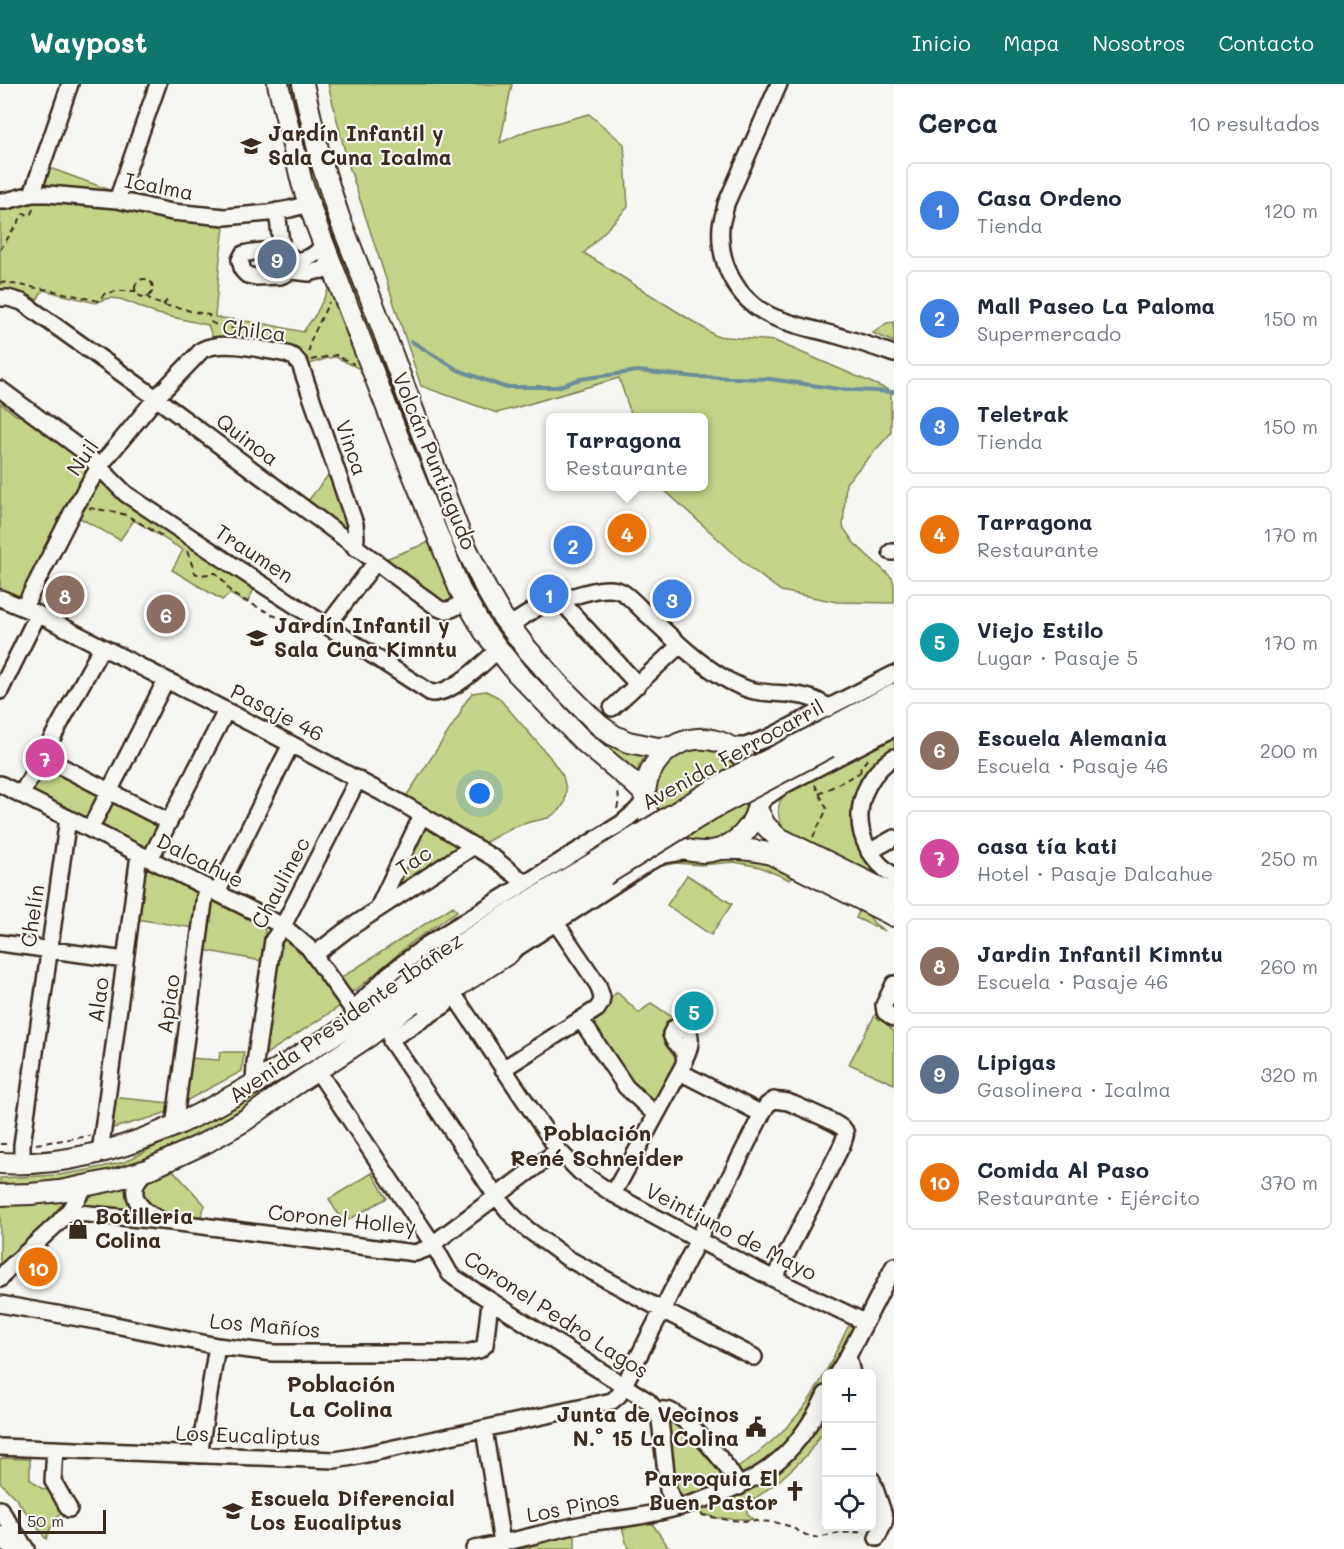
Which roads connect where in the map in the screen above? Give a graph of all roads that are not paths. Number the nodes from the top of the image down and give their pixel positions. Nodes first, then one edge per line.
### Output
1 (70, 84) edge
2 (158, 84) edge
3 (278, 84) edge
4 (303, 84) edge
5 (779, 84) edge
6 (36, 194) junction
7 (117, 200) junction
8 (0, 201) edge
9 (309, 204) junction
10 (277, 211) junction
11 (323, 243) junction
12 (279, 252) junction
13 (294, 266) junction
14 (334, 272) junction
15 (0, 298) edge
16 (202, 350) joint
17 (894, 354) edge
18 (300, 364) joint
19 (0, 388) edge
20 (156, 398) junction
21 (99, 467) junction
22 (355, 548) junction
23 (470, 557) junction
24 (375, 563) junction
25 (0, 598) edge
26 (464, 598) junction
27 (540, 606) tunnel mouth
28 (24, 607) junction
29 (38, 614) junction
30 (327, 626) junction
31 (510, 627) junction
32 (680, 645) junction
33 (102, 647) junction
34 (498, 650) junction
35 (528, 650) junction
36 (894, 674) edge
37 (166, 680) junction
38 (638, 685) junction
39 (0, 691) edge
40 (894, 694) edge
41 (612, 708) dead end
42 (829, 708) junction
43 (226, 711) junction
44 (894, 712) edge
45 (894, 728) edge
46 (825, 740) junction
47 (291, 744) junction
48 (672, 747) junction
49 (730, 747) junction
50 (43, 757) junction
51 (894, 757) edge
52 (358, 779) junction
53 (0, 784) edge
54 (109, 791) junction
55 (21, 795) junction
56 (645, 799) junction
57 (757, 807) junction
58 (422, 815) junction
59 (68, 818) junction
60 (169, 822) junction
61 (90, 829) junction
62 (894, 838) edge
63 (474, 846) junction
64 (721, 849) junction
65 (689, 851) junction
66 (869, 852) junction
67 (145, 856) junction
68 (601, 868) junction
69 (525, 884) junction
70 (211, 890) junction
71 (894, 890) edge
72 (867, 903) junction
73 (376, 910) junction
74 (894, 916) edge
75 (556, 923) junction
76 (283, 926) junction
77 (894, 929) edge
78 (0, 943) edge
79 (49, 950) junction
80 (509, 953) junction
81 (314, 955) junction
82 (125, 960) junction
83 (894, 984) edge
84 (456, 998) junction
85 (353, 1010) junction
86 (894, 1018) edge
87 (581, 1020) junction
88 (333, 1035) junction
89 (369, 1036) junction
90 (503, 1069) junction
91 (317, 1070) junction
92 (254, 1084) junction
93 (762, 1114) junction
94 (656, 1115) junction
95 (174, 1127) junction
96 (101, 1143) junction
97 (558, 1150) junction
98 (22, 1154) junction
99 (0, 1163) edge
100 (147, 1170) junction
101 (85, 1187) junction
102 (612, 1194) junction
103 (0, 1195) edge
104 (496, 1196) junction
105 (68, 1212) junction
106 (161, 1221) junction
107 (698, 1240) junction
108 (432, 1244) junction
109 (894, 1266) edge
110 (0, 1279) edge
111 (774, 1279) junction
112 (490, 1302) junction
113 (0, 1304) edge
114 (662, 1310) junction
115 (865, 1322) junction
116 (216, 1346) junction
117 (848, 1356) junction
118 (754, 1357) dead end
119 (840, 1369) edge
120 (851, 1369) edge
121 (624, 1385) junction
122 (822, 1402) edge
123 (656, 1410) junction
124 (484, 1429) junction
125 (0, 1447) edge
126 (55, 1449) junction
127 (199, 1455) junction
128 (739, 1487) junction
129 (876, 1492) edge
130 (681, 1507) junction
131 (0, 1509) edge
132 (69, 1509) dead end
133 (0, 1538) edge
134 (877, 1538) road end
135 (502, 1543) junction
136 (20, 1549) edge
137 (26, 1549) edge
138 (474, 1549) edge

1 - 6 street
2 - 7 street
3 - 9 main road, Volcán Puntiagudo
4 - 23 main road, Volcán Puntiagudo
5 - 17 street
6 - 7 street, Icalma
6 - 8 street, Icalma
7 - 10 street, Icalma
9 - 10 street, Icalma
9 - 11 main road, Volcán Puntiagudo
10 - 12 street
11 - 13 street
11 - 14 main road, Volcán Puntiagudo
12 - 13 street
12 - 13 street
13 - 14 street
14 - 26 main road, Volcán Puntiagudo
15 - 20 street, Quinoa
16 - 18 street, Chilca
16 - 20 street, Nuil
18 - 22 street, Vinca
19 - 21 street, Traumen
20 - 21 street, Nuil
20 - 22 street, Quinoa
21 - 28 street, Nuil
21 - 30 street, Traumen
22 - 24 street, Quinoa
23 - 26 main road
23 - 31 main road, Volcán Puntiagudo
24 - 26 street, Quinoa
24 - 30 street
25 - 28 street, Pasaje 46
26 - 34 main road, Volcán Puntiagudo
27 - 31 street
28 - 29 street, Pasaje 46
29 - 33 street, Pasaje 46
29 - 39 street
30 - 34 street, Traumen
31 - 35 main road, Volcán Puntiagudo
32 - 38 street
32 - 38 street
32 - 42 street
33 - 37 street, Pasaje 46
33 - 50 street
34 - 35 main road
34 - 56 main road, Volcán Puntiagudo
35 - 48 main road, Volcán Puntiagudo
36 - 42 street, Avenida Ferrocarril
37 - 43 street, Pasaje 46
37 - 54 street
38 - 41 street
40 - 46 main road, Avenida Ferrocarril
42 - 49 street, Avenida Ferrocarril
43 - 47 street, Pasaje 46
43 - 60 street, Alao
44 - 46 main road, Avenida Ferrocarril
45 - 57 street
46 - 68 main road, Avenida Ferrocarril, bridge
47 - 52 street, Pasaje 46
47 - 70 street, Apiao
48 - 49 main road
48 - 56 main road
49 - 57 main road
50 - 54 street
50 - 55 street
51 - 66 street
52 - 58 street, Pasaje 46
52 - 76 street, Chaulinec
53 - 55 street, Dalcahue
54 - 60 street
54 - 61 street
55 - 59 street, Dalcahue
56 - 65 main road
56 - 69 street, Avenida Presidente Ibáñez
57 - 64 main road
57 - 71 main road
58 - 63 street, Pasaje 46
58 - 73 street, Tac
59 - 61 street, Dalcahue
59 - 79 street, Chelín
60 - 67 street, Alao
61 - 67 street, Dalcahue
62 - 66 street
63 - 69 street, Pasaje 46
63 - 73 street, Tac
64 - 65 main road, Avenida Presidente Ibáñez
64 - 72 main road, Avenida Presidente Ibáñez
65 - 75 street, Avenida Presidente Ibáñez
66 - 71 street
67 - 70 street, Dalcahue
67 - 82 street, Alao
68 - 88 main road, Avenida Presidente Ibáñez
68 - 89 main road, Avenida Presidente Ibáñez
69 - 85 street, Avenida Presidente Ibáñez
70 - 76 street, Dalcahue
70 - 95 street, Apiao
72 - 74 main road, Avenida Presidente Ibáñez
72 - 77 main road
73 - 81 street, Tac
75 - 80 street, Avenida Presidente Ibáñez
75 - 87 street
76 - 81 street, Dalcahue
76 - 92 street, Chaulinec
78 - 79 street
79 - 82 street
79 - 98 street, Chelín
80 - 84 street, Avenida Presidente Ibáñez
80 - 89 main road
81 - 85 street, Dalcahue
82 - 96 street, Alao
83 - 86 street
84 - 90 street, Veintiuno de Mayo
84 - 104 street, Avenida Presidente Ibáñez
85 - 88 main road
87 - 90 street
87 - 94 street
88 - 92 main road, Avenida Presidente Ibáñez
89 - 91 main road, Avenida Presidente Ibáñez
90 - 97 street, Veintiuno de Mayo
91 - 100 main road, Avenida Presidente Ibáñez
91 - 108 street, Coronel Pedro Lagos
92 - 95 main road, Avenida Presidente Ibáñez
93 - 94 street
93 - 107 street
93 - 111 street
94 - 102 street
95 - 96 main road, Avenida Presidente Ibáñez
96 - 98 main road, Avenida Presidente Ibáñez
97 - 102 street, Veintiuno de Mayo
97 - 104 street, Coronel Holley
98 - 99 main road, Avenida Presidente Ibáñez
100 - 101 main road, Avenida Presidente Ibáñez
100 - 106 street
101 - 103 main road, Avenida Presidente Ibáñez
101 - 105 street
102 - 107 street, Veintiuno de Mayo
104 - 108 street, Coronel Holley
104 - 114 street
105 - 106 street, Coronel Holley
105 - 110 street
106 - 108 street, Coronel Holley
107 - 111 street, Veintiuno de Mayo
107 - 114 street
108 - 112 street, Coronel Pedro Lagos
109 - 115 street
111 - 115 street, Veintiuno de Mayo
112 - 116 street, Los Mañíos
112 - 121 street, Coronel Pedro Lagos
113 - 116 street, Los Mañíos
114 - 118 street
114 - 121 street
115 - 117 street
116 - 127 street
117 - 119 street
117 - 120 street
121 - 123 street, Coronel Pedro Lagos
121 - 124 street, Los Eucaliptus
122 - 128 street, Los Pinos
123 - 128 street, Coronel Pedro Lagos
123 - 130 street, Coronel Pedro Lagos
124 - 127 street, Los Eucaliptus
124 - 135 street
125 - 126 street, Los Eucaliptus
126 - 127 street, Los Eucaliptus
126 - 132 street
128 - 130 street, Los Pinos
129 - 134 street
130 - 135 street, Los Pinos
131 - 137 street
133 - 136 main road
135 - 138 street, Los Pinos

